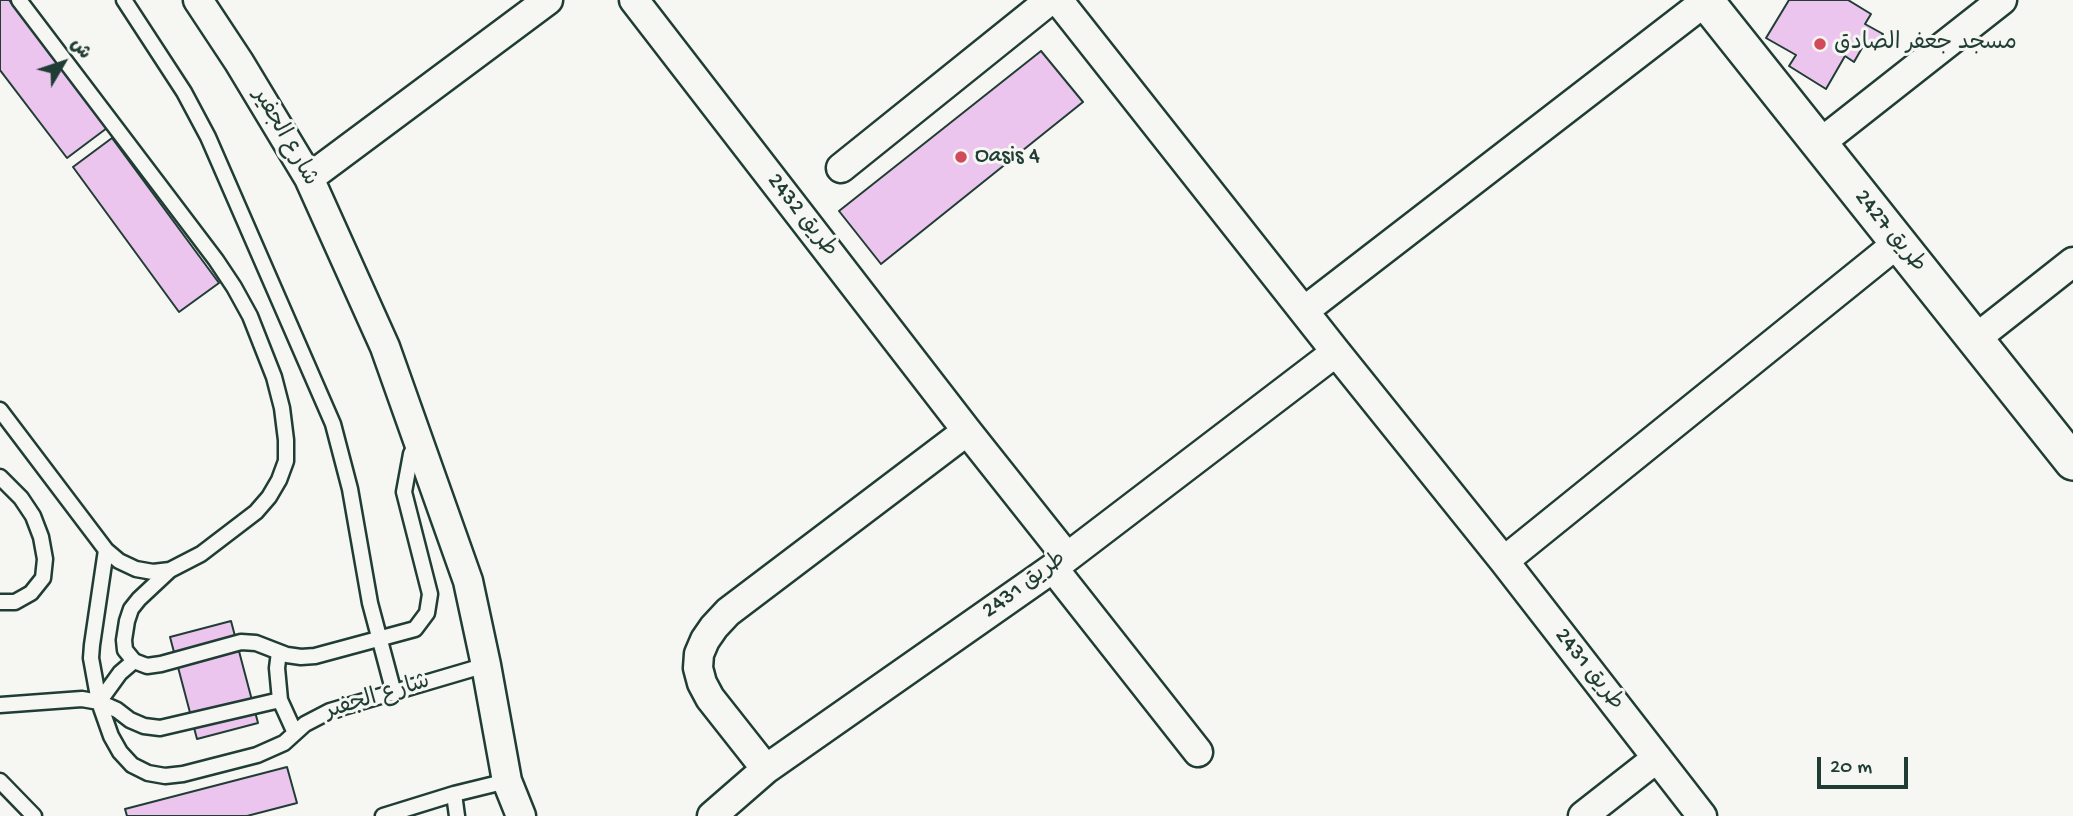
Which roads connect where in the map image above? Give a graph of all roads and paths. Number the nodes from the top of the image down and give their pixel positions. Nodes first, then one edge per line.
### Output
1 (19, 0) edge
2 (124, 0) edge
3 (198, 0) edge
4 (548, 0) edge
5 (634, 0) edge
6 (1050, 0) edge
7 (1058, 0) edge
8 (2002, 0) edge
9 (1706, 1) edge
10 (1819, 144) junction
11 (841, 168) dead end
12 (309, 178) junction
13 (1899, 242) junction
14 (2073, 262) edge
15 (1304, 311) junction
16 (1974, 340) junction
17 (1336, 352) junction
18 (0, 410) edge
19 (967, 431) junction
20 (418, 440) junction
21 (2073, 462) edge
22 (0, 477) edge
23 (106, 550) junction
24 (1504, 561) junction
25 (1060, 562) junction
26 (170, 570) junction
27 (0, 602) edge
28 (379, 639) junction
29 (279, 652) junction
30 (134, 662) junction
31 (486, 665) junction
32 (394, 692) junction
33 (280, 700) junction
34 (99, 702) junction
35 (0, 705) edge
36 (295, 733) junction
37 (1198, 752) dead end
38 (1657, 758) junction
39 (766, 769) junction
40 (0, 781) edge
41 (507, 781) junction
42 (454, 794) junction
43 (34, 816) edge
44 (383, 816) edge
45 (457, 816) edge
46 (521, 816) edge
47 (712, 816) edge
48 (1583, 816) edge
49 (1702, 816) edge

1 - 26 lane
2 - 28 lane
3 - 12 street, شارع الجفير
4 - 12 street
5 - 19 street, طريق 2432
6 - 11 street
7 - 15 street, طريق 2431
8 - 10 street
9 - 10 street, طريق 2427
9 - 15 street, طريق 2427
10 - 13 street, طريق 2427
12 - 20 street, شارع الجفير
13 - 16 street, طريق 2427
13 - 24 street
14 - 16 street
15 - 17 street, طريق 2431
16 - 21 street, طريق 2427
17 - 24 street, طريق 2431
17 - 25 street, طريق 2431
18 - 23 lane
19 - 25 street, طريق 2432
19 - 39 street
20 - 28 lane
20 - 31 street, شارع الجفير
22 - 27 lane
23 - 26 lane
23 - 34 lane, شارع الجفير
24 - 38 street, طريق 2431
25 - 37 street, طريق 2432
25 - 39 street, طريق 2431
26 - 30 lane
28 - 29 lane
28 - 32 lane
29 - 30 lane
29 - 33 lane
30 - 34 lane
31 - 32 lane, شارع الجفير
31 - 41 street, شارع الجفير
32 - 36 lane, شارع الجفير
33 - 34 lane
33 - 36 lane
34 - 35 lane
34 - 36 lane, شارع الجفير
38 - 48 street
38 - 49 street, طريق 2431
39 - 47 street, طريق 2431
40 - 43 lane
41 - 42 lane
41 - 46 street, شارع الجفير
42 - 44 lane
42 - 45 lane

